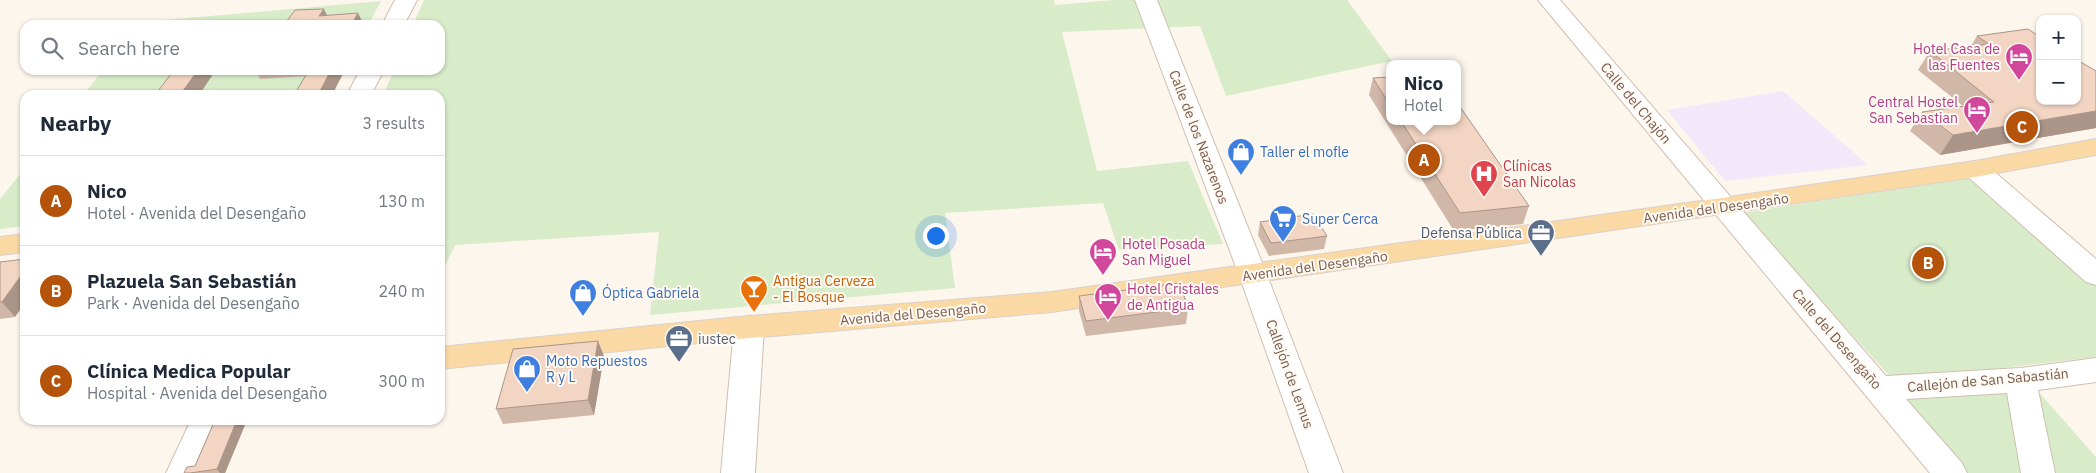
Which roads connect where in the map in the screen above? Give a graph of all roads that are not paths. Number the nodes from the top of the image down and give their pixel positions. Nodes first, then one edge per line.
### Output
1 (406, 0) edge
2 (1146, 0) edge
3 (1549, 0) edge
4 (396, 20) edge
5 (369, 75) edge
6 (362, 90) edge
7 (2096, 147) edge
8 (1975, 169) junction
9 (1722, 207) junction
10 (20, 244) edge
11 (0, 246) edge
12 (20, 265) edge
13 (0, 267) edge
14 (2096, 274) edge
15 (1253, 275) junction
16 (749, 327) junction
17 (445, 357) edge
18 (2096, 370) edge
19 (2020, 380) junction
20 (1879, 388) junction
21 (205, 425) edge
22 (183, 473) edge
23 (738, 473) edge
24 (1326, 473) edge
25 (1950, 473) edge
26 (2038, 473) edge

1 - 4 street
2 - 15 street, Calle de los Nazarenos
3 - 9 street, Calle del Chajón
5 - 6 street
7 - 8 main road, Avenida del Desengaño
8 - 9 main road, Avenida del Desengaño
8 - 14 street
9 - 15 main road, Avenida del Desengaño
9 - 20 street, Calle del Desengaño
10 - 11 main road
12 - 13 main road
15 - 16 main road, Avenida del Desengaño
15 - 24 street, Callejón de Lemus
16 - 17 main road, Avenida del Desengaño
16 - 23 street
18 - 19 street, Callejón de San Sabastián
19 - 20 street, Callejón de San Sabastián
19 - 26 street
20 - 25 street, Calle del Desengaño
21 - 22 street

